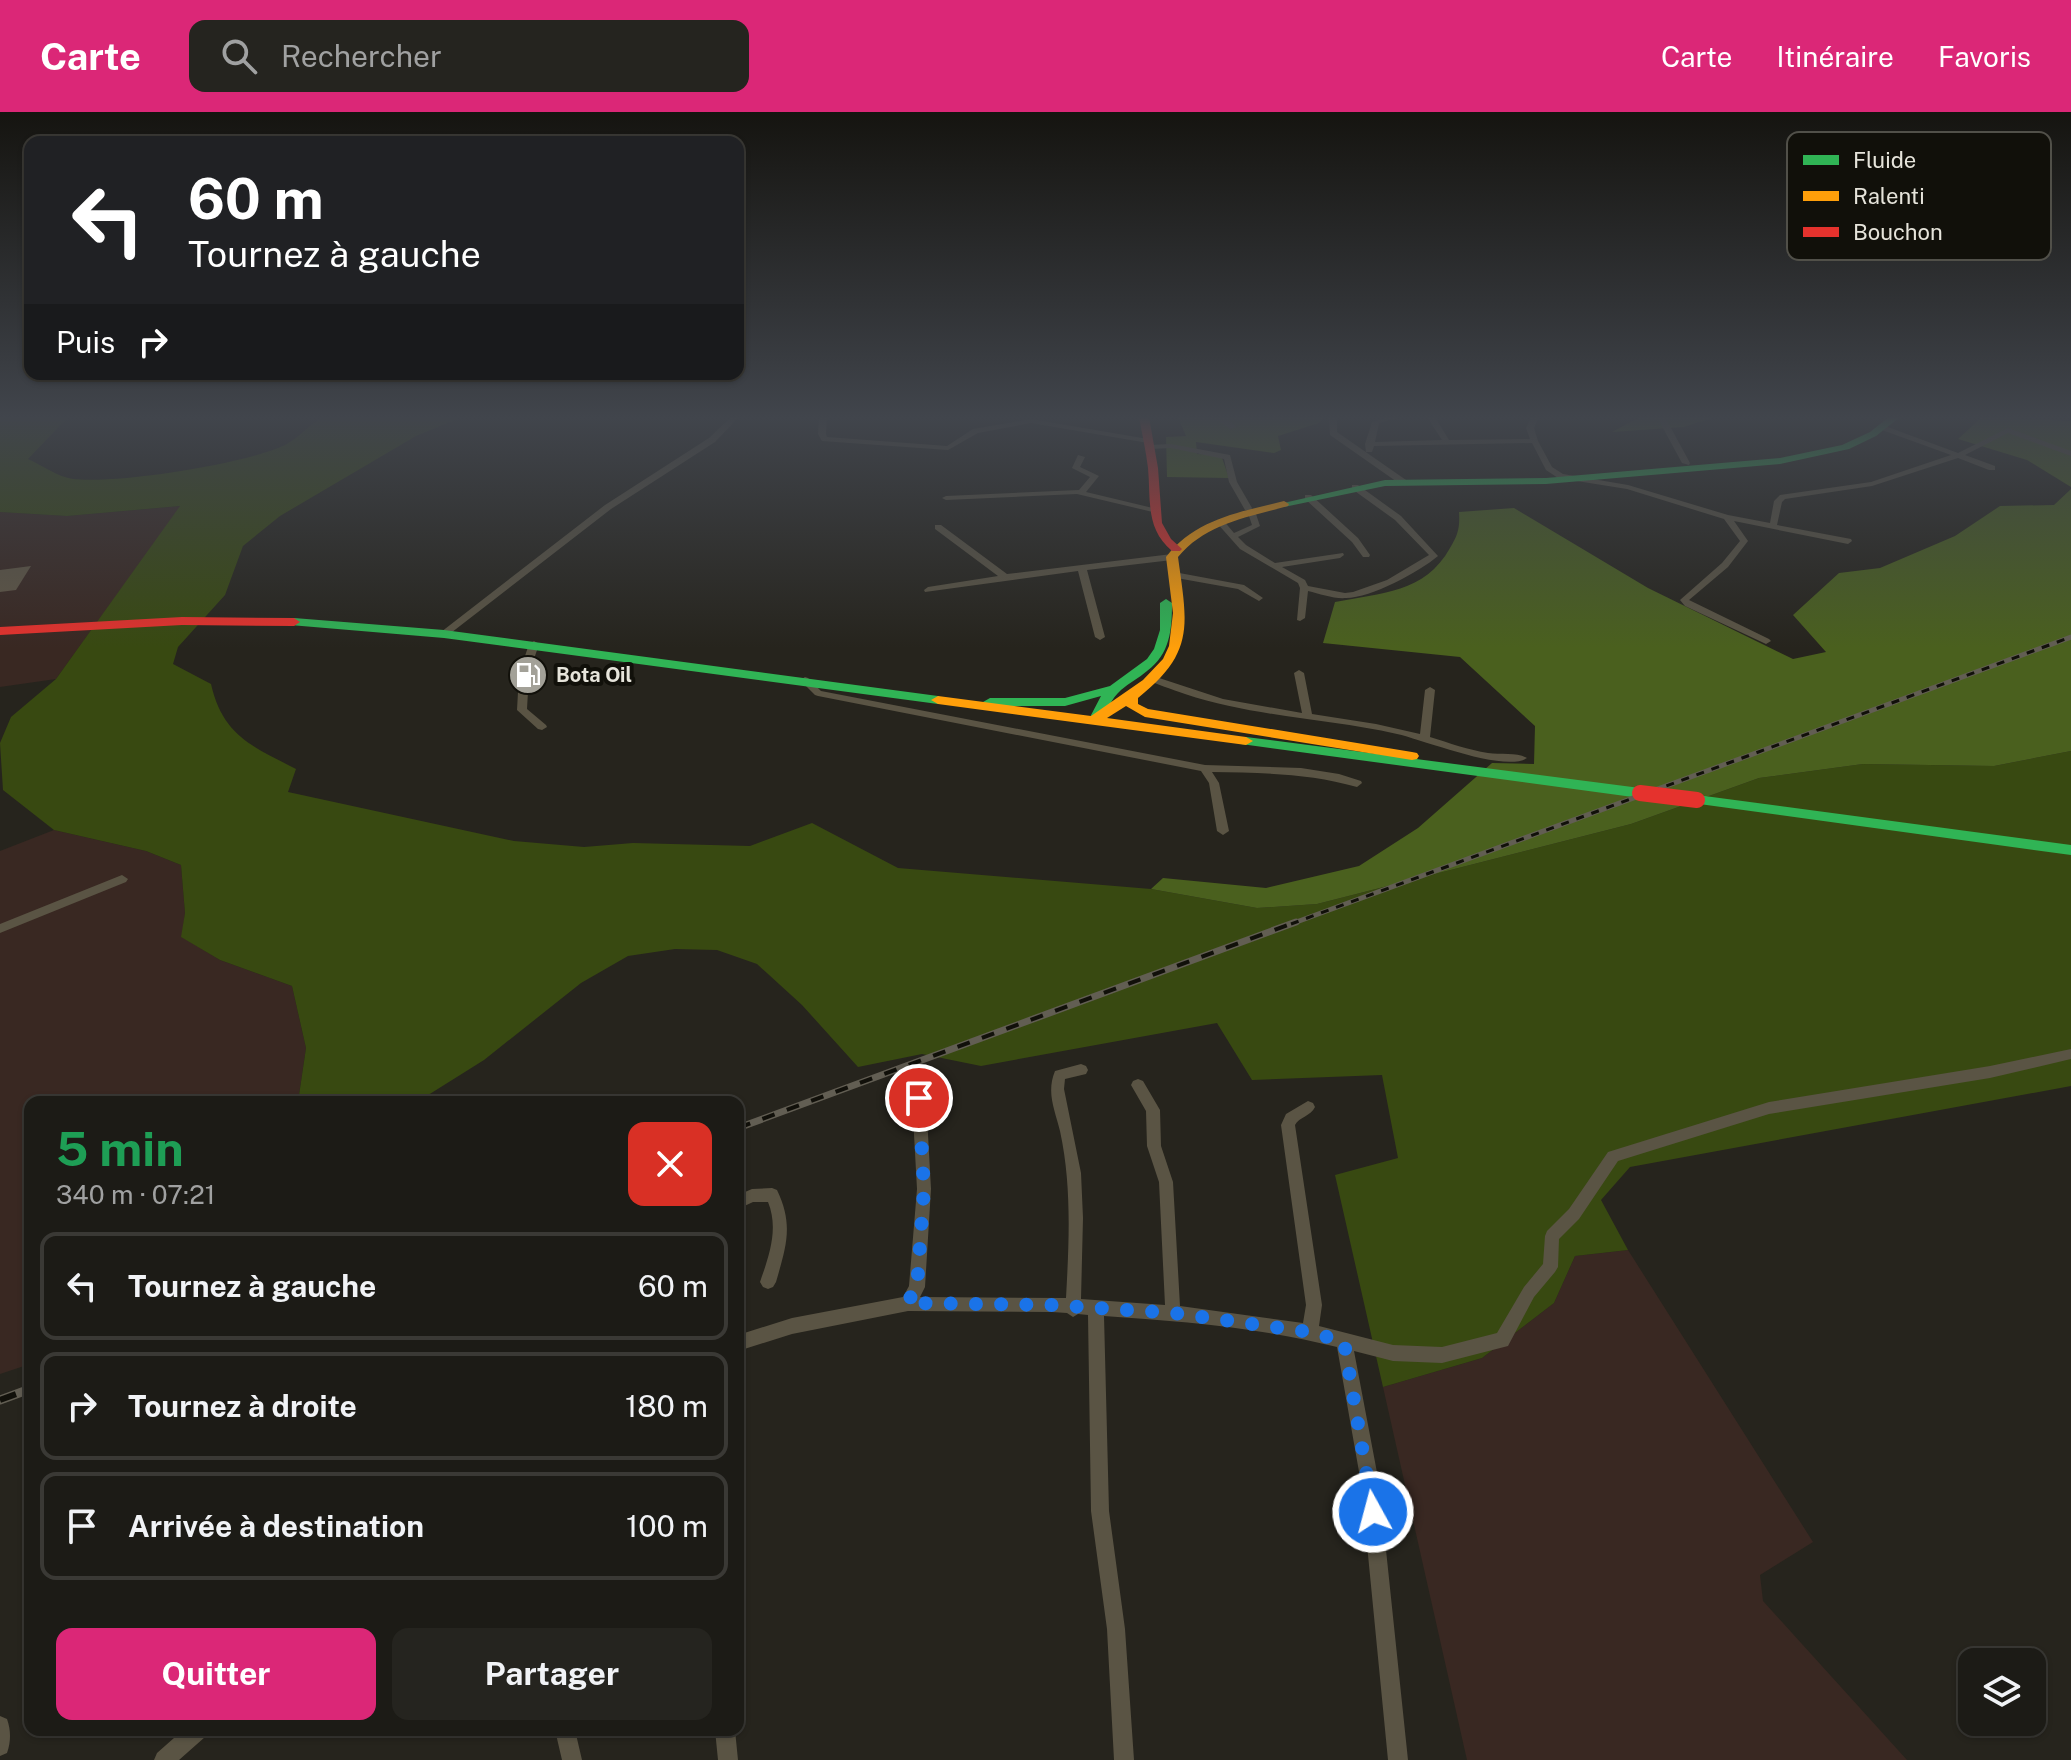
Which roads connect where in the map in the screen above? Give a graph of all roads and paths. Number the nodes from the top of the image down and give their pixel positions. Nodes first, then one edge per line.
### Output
1 (628, 494) edge
2 (1039, 494) edge
3 (1089, 494) edge
4 (1153, 494) edge
5 (1240, 494) edge
6 (1311, 494) edge
7 (1323, 494) edge
8 (1365, 494) edge
9 (1651, 494) edge
10 (1804, 494) edge
11 (1308, 497) junction
12 (946, 498) dead end
13 (1154, 511) junction
14 (1250, 511) junction
15 (1727, 517) junction
16 (1220, 522) junction
17 (1773, 526) junction
18 (938, 527) dead end
19 (1234, 536) junction
20 (1848, 541) dead end
21 (1340, 555) dead end
22 (1366, 555) dead end
23 (1171, 557) junction
24 (1276, 565) junction
25 (1082, 569) junction
26 (1005, 577) junction
27 (1304, 588) junction
28 (928, 590) dead end
29 (1259, 598) dead end
30 (1300, 618) dead end
31 (1, 632) edge
32 (444, 634) junction
33 (1100, 637) dead end
34 (1766, 641) dead end
35 (534, 644) junction
36 (1299, 673) dead end
37 (1150, 678) junction
38 (805, 680) junction
39 (1124, 689) junction
40 (1430, 690) dead end
41 (938, 698) junction
42 (1307, 715) junction
43 (1096, 719) junction
44 (542, 727) dead end
45 (1425, 739) junction
46 (1519, 767) junction
47 (1205, 768) junction
48 (1357, 783) dead end
49 (1223, 831) dead end
50 (2071, 850) edge
51 (122, 879) dead end
52 (0, 929) edge
53 (2071, 1054) edge
54 (1081, 1070) dead end
55 (1138, 1085) dead end
56 (919, 1098) dead end
57 (1308, 1107) dead end
58 (744, 1199) edge
59 (768, 1282) dead end
60 (908, 1304) junction
61 (1073, 1309) junction
62 (1096, 1310) junction
63 (1173, 1313) junction
64 (1310, 1332) junction
65 (744, 1341) edge
66 (1344, 1342) junction
67 (0, 1726) edge
68 (191, 1736) edge
69 (566, 1736) edge
70 (726, 1736) edge
71 (0, 1746) edge
72 (164, 1760) edge
73 (572, 1760) edge
74 (728, 1760) edge
75 (1124, 1760) edge
76 (1398, 1760) edge

1 - 32 street
2 - 12 street
3 - 13 street
4 - 13 main road
5 - 14 street
6 - 14 main road
7 - 11 main road
8 - 27 street
9 - 15 street
10 - 17 street
11 - 14 main road
11 - 22 street
13 - 23 main road
14 - 16 main road
14 - 19 street
14 - 23 main road
15 - 17 street
15 - 34 street
16 - 19 street
16 - 23 main road
17 - 20 street
18 - 26 street
19 - 24 street
21 - 24 street
23 - 25 street
23 - 29 street
23 - 37 main road
23 - 39 main road
24 - 27 street
25 - 26 street
25 - 33 street
26 - 28 street
27 - 30 street
31 - 32 main road
32 - 35 main road
35 - 38 main road
35 - 44 street
36 - 42 street
37 - 39 main road
37 - 42 street
38 - 41 main road
38 - 47 street
39 - 41 main road
39 - 43 main road
39 - 46 main road
40 - 45 street
41 - 43 main road
42 - 45 street
43 - 46 main road
45 - 46 street
46 - 50 main road, bridge
47 - 48 street
47 - 49 street
51 - 52 street
53 - 66 street
54 - 61 street
55 - 63 street
56 - 60 street
57 - 64 street
58 - 59 street
60 - 61 street
60 - 65 street
61 - 62 street
62 - 63 street
62 - 75 street
63 - 64 street
64 - 66 street
66 - 76 street
67 - 71 street
68 - 72 street
69 - 73 street
70 - 74 street

